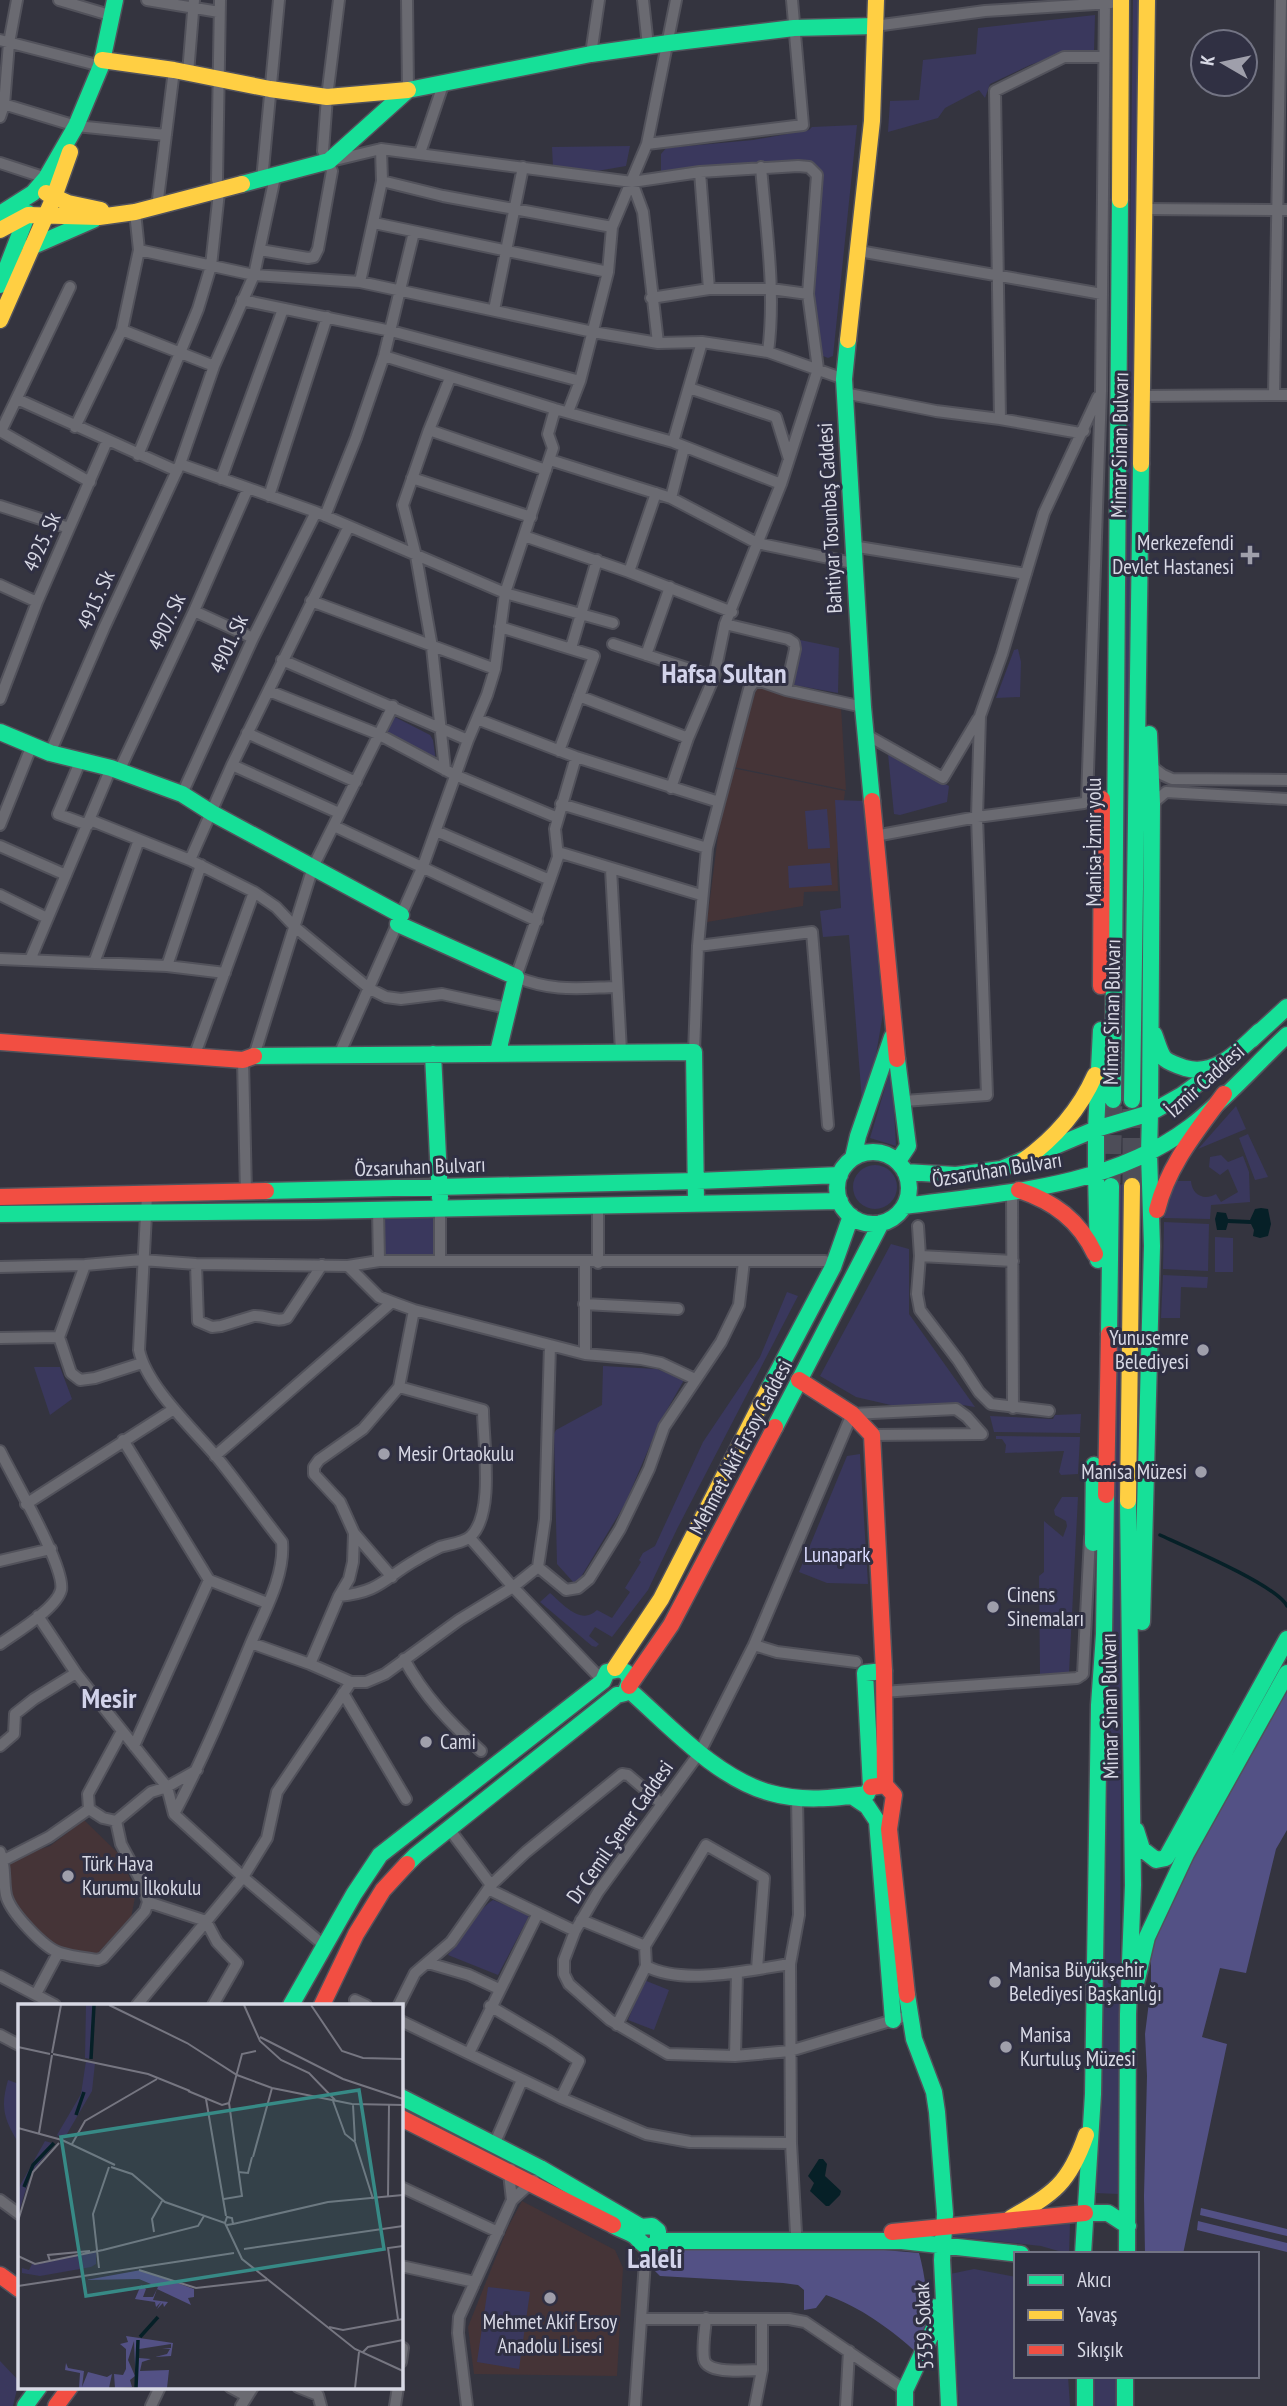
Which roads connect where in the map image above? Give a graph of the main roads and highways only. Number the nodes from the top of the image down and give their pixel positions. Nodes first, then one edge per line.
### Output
1 (876, 0) edge
2 (1147, 0) edge
3 (1113, 1) edge
4 (114, 8) edge
5 (875, 26) junction
6 (102, 63) junction
7 (408, 90) junction
8 (76, 126) junction
9 (33, 193) junction
10 (54, 197) junction
11 (130, 213) junction
12 (0, 214) edge
13 (28, 215) junction
14 (45, 217) junction
15 (99, 218) junction
16 (0, 230) edge
17 (31, 247) junction
18 (0, 285) edge
19 (0, 320) edge
20 (1140, 572) junction
21 (1116, 584) junction
22 (0, 732) edge
23 (1287, 1007) edge
24 (1151, 1023) junction
25 (1260, 1031) junction
26 (893, 1034) junction
27 (1287, 1035) edge
28 (0, 1042) edge
29 (1101, 1043) junction
30 (498, 1052) junction
31 (433, 1054) junction
32 (1224, 1094) junction
33 (1132, 1100) tunnel mouth
34 (1106, 1101) junction
35 (1151, 1105) junction
36 (1096, 1129) junction
37 (1149, 1153) junction
38 (853, 1158) junction
39 (1023, 1161) junction
40 (902, 1167) junction
41 (1096, 1173) junction
42 (840, 1175) junction
43 (697, 1181) junction
44 (1111, 1186) tunnel mouth
45 (1132, 1186) tunnel mouth
46 (439, 1187) junction
47 (1015, 1191) junction
48 (0, 1197) edge
49 (840, 1201) junction
50 (696, 1202) junction
51 (147, 1203) junction
52 (904, 1206) junction
53 (440, 1207) junction
54 (0, 1214) edge
55 (851, 1216) junction
56 (881, 1223) junction
57 (1152, 1246) junction
58 (1098, 1264) junction
59 (799, 1380) junction
60 (1287, 1639) edge
61 (884, 1671) junction
62 (610, 1673) junction
63 (1287, 1673) edge
64 (625, 1690) junction
65 (1099, 1705) junction
66 (1133, 1759) junction
67 (869, 1797) junction
68 (892, 1808) junction
69 (1132, 1819) junction
70 (292, 2004) edge
71 (322, 2004) edge
72 (1128, 2014) junction
73 (893, 2020) road end
74 (402, 2098) edge
75 (1092, 2116) junction
76 (402, 2119) edge
77 (1085, 2213) junction
78 (1005, 2222) junction
79 (1128, 2225) junction
80 (945, 2227) junction
81 (648, 2237) junction
82 (933, 2239) junction
83 (975, 2249) junction
84 (1083, 2252) edge
85 (1127, 2252) edge
86 (1014, 2253) edge
87 (1014, 2262) edge
88 (0, 2275) edge
89 (18, 2288) edge
90 (1085, 2378) edge
91 (1125, 2378) edge
92 (38, 2388) edge
93 (68, 2388) edge
94 (905, 2398) edge
95 (25, 2406) edge
96 (56, 2406) edge
97 (949, 2406) edge
98 (1085, 2406) edge
99 (1125, 2406) edge

1 - 5 main road, Bahtiyar Tosunbaş Caddesi
2 - 20 main road, Mimar Sinan Bulvarı
3 - 21 main road, Mimar Sinan Bulvarı
4 - 6 main road
5 - 7 main road
5 - 26 main road, Bahtiyar Tosunbaş Caddesi
6 - 7 main road
6 - 8 main road
7 - 11 main road
8 - 9 main road
8 - 10 main road
9 - 10 main road
9 - 12 main road
9 - 13 main road
10 - 11 main road
10 - 14 main road
11 - 15 main road
13 - 14 main road
13 - 16 main road
13 - 18 main road
14 - 15 main road
14 - 17 main road
15 - 17 main road
17 - 19 main road
20 - 24 main road
20 - 33 main road, Mimar Sinan Bulvarı
21 - 29 main road
21 - 34 main road, Manisa-İzmir yolu
22 - 30 main road
23 - 25 main road, İzmir Caddesi
24 - 25 main road
24 - 35 main road
25 - 35 main road, İzmir Caddesi
26 - 38 main road, Bahtiyar Tosunbaş Caddesi
26 - 40 main road, Bahtiyar Tosunbaş Caddesi
27 - 32 main road, İzmir Caddesi
28 - 31 main road
29 - 34 main road
29 - 39 main road
30 - 31 main road
30 - 43 main road
31 - 46 main road
32 - 37 main road, İzmir Caddesi
32 - 57 main road
34 - 35 main road
34 - 36 main road
35 - 36 main road, Özsaruhan Bulvarı
35 - 37 main road
36 - 39 main road, Özsaruhan Bulvarı
36 - 41 main road
37 - 41 main road, İzmir Caddesi
37 - 57 main road
38 - 40 main road
38 - 42 main road
39 - 40 main road, Özsaruhan Bulvarı
40 - 52 main road
41 - 47 main road, Özsaruhan Bulvarı
41 - 58 main road
42 - 43 main road, Özsaruhan Bulvarı
42 - 49 main road
43 - 46 main road, Özsaruhan Bulvarı
43 - 50 main road
44 - 65 main road, Mimar Sinan Bulvarı
45 - 66 main road, Mimar Sinan Bulvarı
46 - 51 main road, Özsaruhan Bulvarı
46 - 53 main road
47 - 52 main road, Özsaruhan Bulvarı
47 - 58 main road
48 - 51 main road, Özsaruhan Bulvarı
49 - 50 main road, Özsaruhan Bulvarı
49 - 55 main road
50 - 53 main road, Özsaruhan Bulvarı
51 - 53 main road, Özsaruhan Bulvarı
51 - 54 main road, Özsaruhan Bulvarı
52 - 56 main road
55 - 56 main road
55 - 62 main road, Mehmet Akif Ersoy Caddesi
56 - 59 main road, Mehmet Akif Ersoy Caddesi
57 - 66 main road
58 - 65 main road
59 - 61 main road
59 - 64 main road, Mehmet Akif Ersoy Caddesi
60 - 69 main road
61 - 67 main road
61 - 67 main road
62 - 64 main road
62 - 64 main road
62 - 70 main road, Mehmet Akif Ersoy Caddesi
63 - 72 main road
64 - 67 main road
64 - 71 main road, Mehmet Akif Ersoy Caddesi
65 - 75 main road, Mimar Sinan Bulvarı
66 - 69 main road, Mimar Sinan Bulvarı
67 - 68 main road
67 - 68 main road
67 - 73 main road
68 - 80 main road
69 - 72 main road, Mimar Sinan Bulvarı
72 - 79 main road, Mimar Sinan Bulvarı
74 - 81 main road
75 - 77 main road, Mimar Sinan Bulvarı
75 - 78 main road
76 - 81 main road
77 - 78 main road
77 - 79 main road
77 - 84 main road
78 - 80 main road
79 - 85 main road
80 - 82 main road
81 - 82 main road
81 - 82 main road
82 - 83 main road
82 - 94 main road
82 - 97 main road, 5359. Sokak
83 - 86 main road
83 - 87 main road
88 - 89 main road
90 - 98 main road
91 - 99 main road
92 - 95 main road
93 - 96 main road

